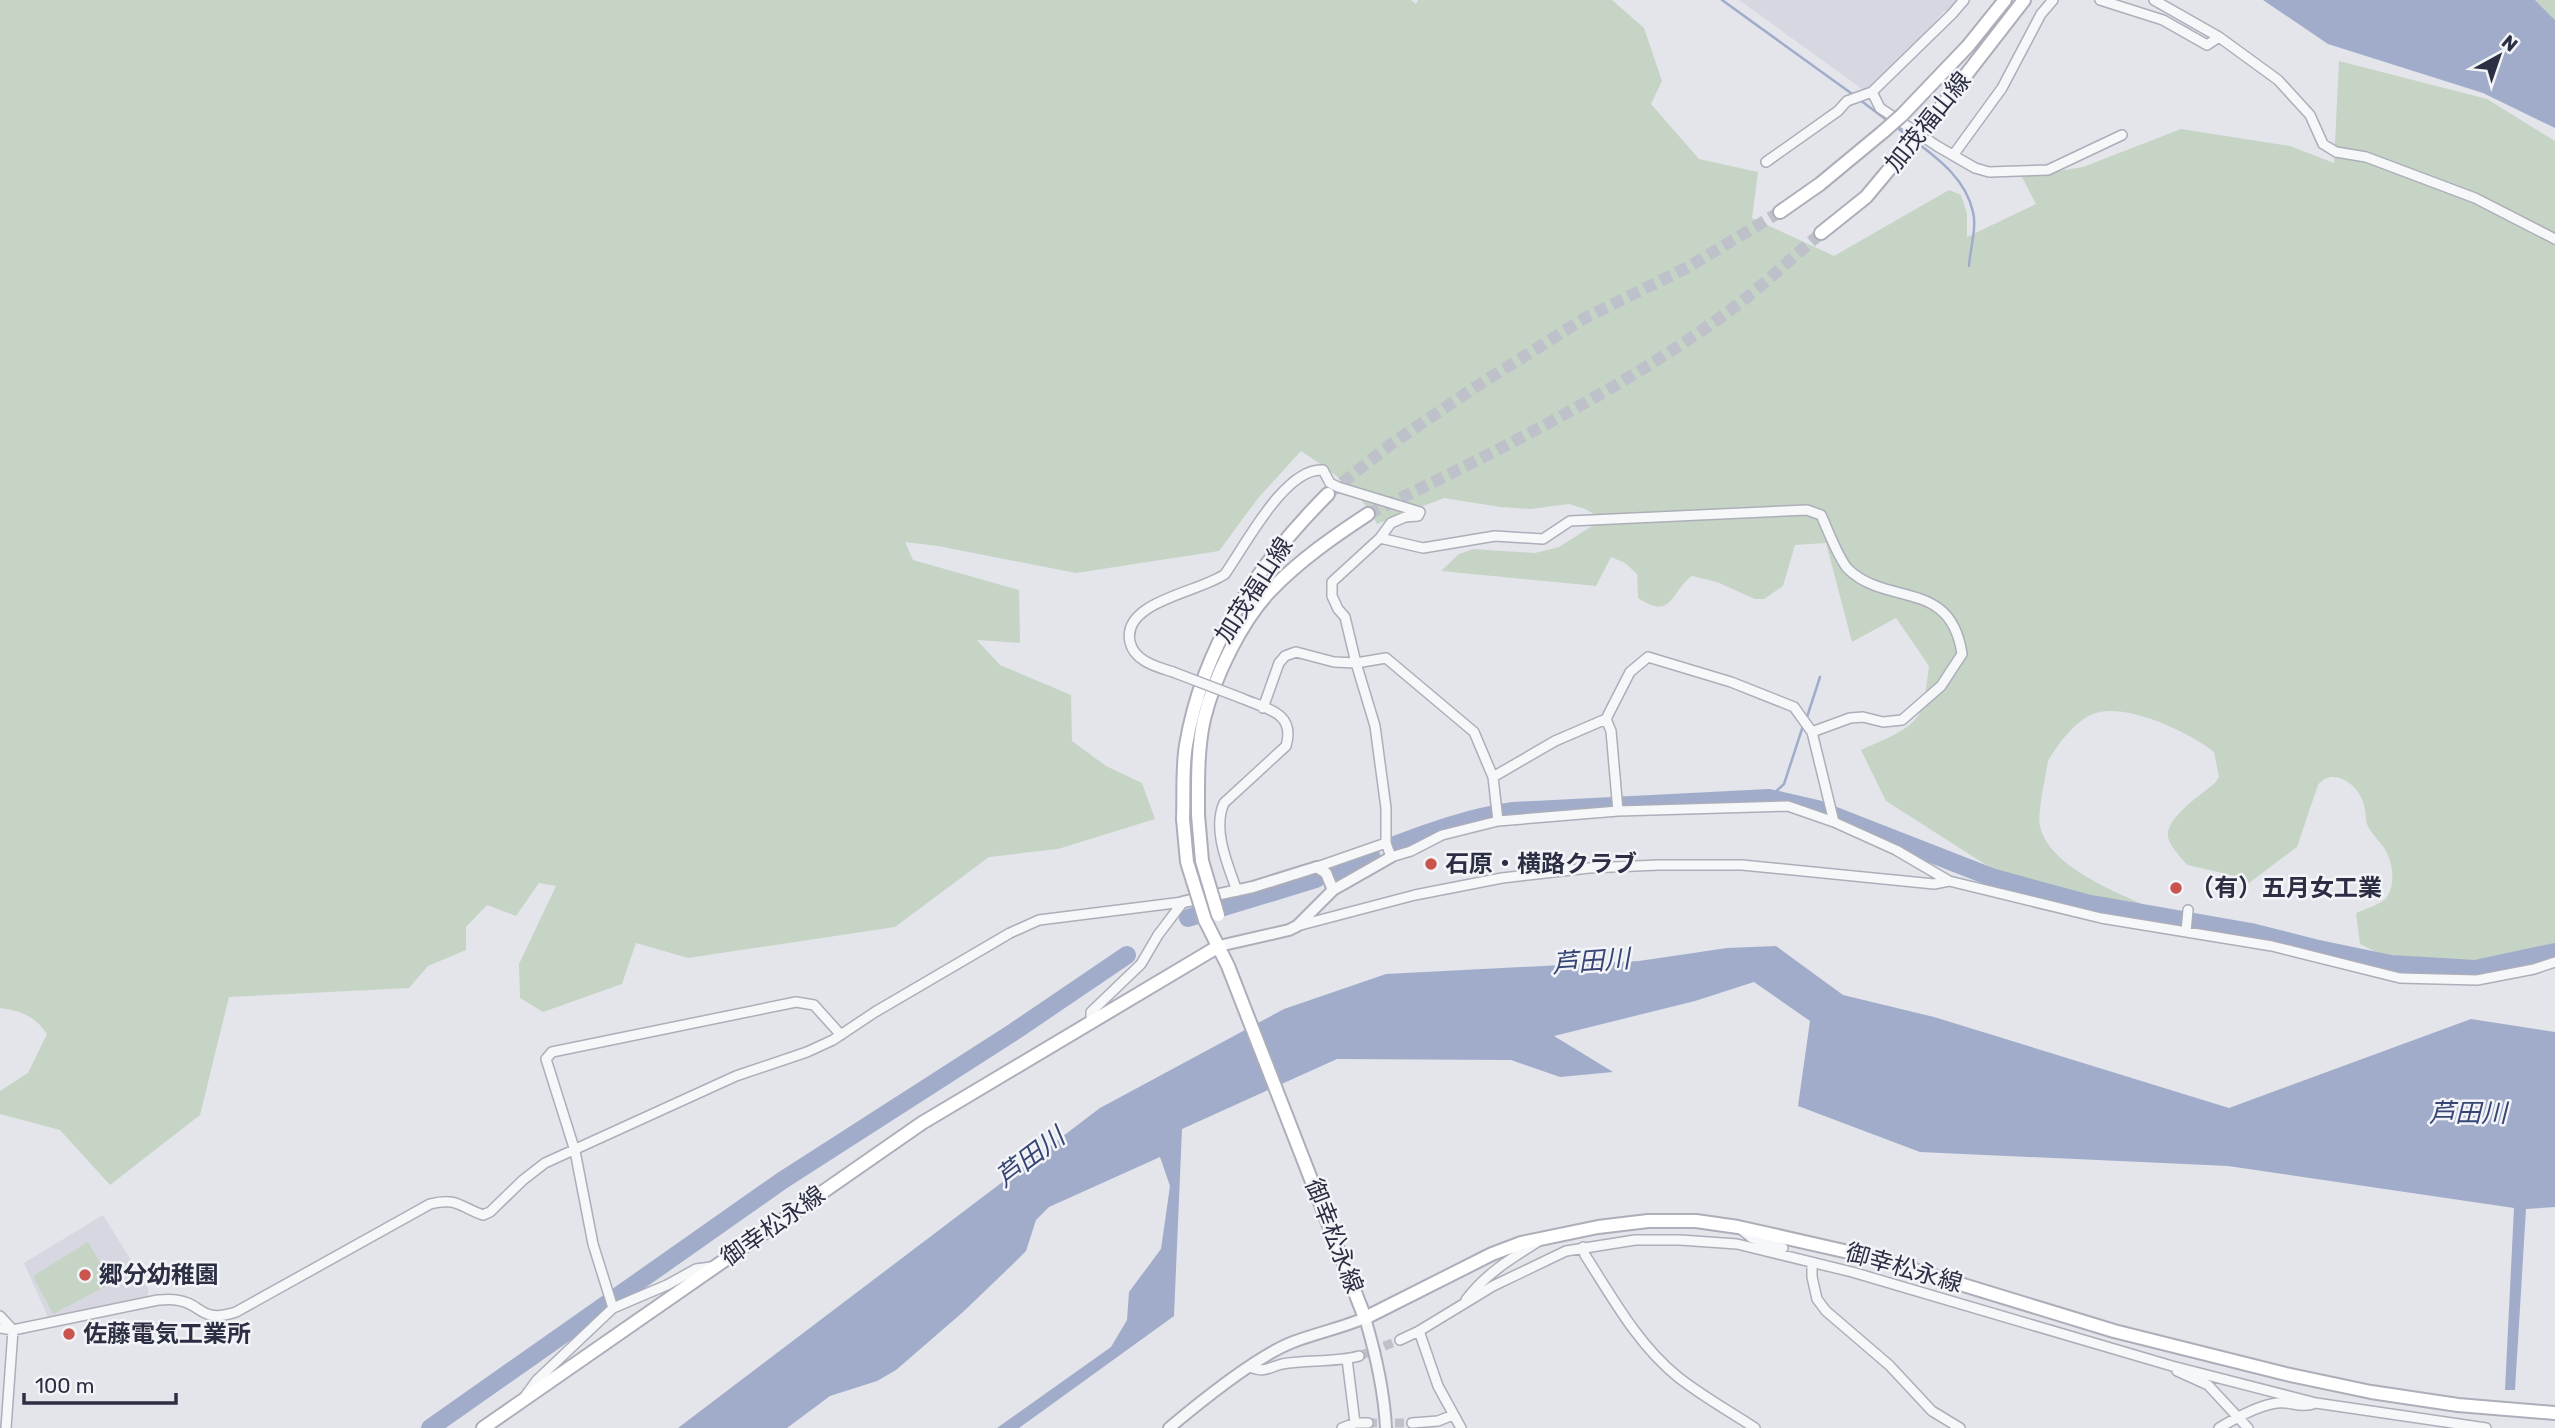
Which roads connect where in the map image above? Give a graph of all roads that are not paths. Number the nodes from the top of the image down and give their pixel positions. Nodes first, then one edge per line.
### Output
1 (1964, 0) edge
2 (2005, 0) edge
3 (2024, 0) edge
4 (2053, 0) edge
5 (2100, 0) edge
6 (2154, 0) edge
7 (2219, 37) junction
8 (1872, 92) junction
9 (2122, 135) dead end
10 (1954, 154) junction
11 (1766, 162) dead end
12 (1780, 212) tunnel mouth
13 (1821, 233) tunnel mouth
14 (2555, 239) edge
15 (1328, 494) tunnel mouth
16 (1368, 514) tunnel mouth
17 (1380, 538) junction
18 (1356, 663) junction
19 (1263, 708) junction
20 (1606, 719) junction
21 (1807, 726) junction
22 (1493, 776) junction
23 (1618, 811) junction
24 (1497, 816) junction
25 (1834, 822) junction
26 (1386, 843) junction
27 (1391, 857) junction
28 (1317, 867) junction
29 (1949, 881) junction
30 (1333, 890) junction
31 (1237, 891) junction
32 (1183, 902) junction
33 (2188, 910) dead end
34 (1297, 926) junction
35 (2186, 932) junction
36 (1219, 946) junction
37 (2555, 962) edge
38 (1091, 1024) junction
39 (841, 1035) junction
40 (575, 1151) junction
41 (1738, 1227) junction
42 (1549, 1236) junction
43 (1583, 1247) junction
44 (1809, 1261) junction
45 (713, 1267) junction
46 (611, 1303) junction
47 (1463, 1304) junction
48 (0, 1316) edge
49 (1365, 1318) junction
50 (0, 1328) edge
51 (13, 1330) junction
52 (1419, 1331) junction
53 (1400, 1340) tunnel mouth
54 (1359, 1356) tunnel mouth
55 (1347, 1359) junction
56 (2172, 1366) junction
57 (1250, 1367) junction
58 (522, 1401) junction
59 (2316, 1403) junction
60 (2555, 1413) edge
61 (1453, 1415) junction
62 (2239, 1416) junction
63 (1355, 1423) junction
64 (1368, 1423) dead end
65 (1412, 1423) dead end
66 (6, 1428) edge
67 (482, 1428) edge
68 (1169, 1428) edge
69 (1342, 1428) edge
70 (1385, 1428) edge
71 (1461, 1428) edge
72 (1755, 1428) edge
73 (1960, 1428) edge
74 (2219, 1428) edge
75 (2248, 1428) edge
76 (2486, 1428) edge

1 - 8 street
2 - 12 main road, 加茂福山線, bridge
3 - 13 main road, 加茂福山線, bridge
4 - 10 street
5 - 7 street
6 - 7 street
7 - 14 street
8 - 10 street
8 - 11 street
9 - 10 street
15 - 36 main road, 加茂福山線, bridge
16 - 36 main road, 加茂福山線, bridge
17 - 18 street
17 - 19 street, bridge
17 - 21 street
18 - 19 street
18 - 22 street
18 - 26 street
19 - 31 street
20 - 21 street
20 - 22 street
20 - 23 street
21 - 25 street
22 - 24 street
23 - 24 street
23 - 25 street
24 - 27 street
25 - 29 street
26 - 27 street
26 - 28 street
27 - 30 street
28 - 30 street
28 - 31 street
29 - 34 street
29 - 35 street
30 - 34 street
31 - 32 street
32 - 38 street
32 - 39 street
33 - 35 street
34 - 36 street
35 - 37 street
36 - 38 main road, 御幸松永線
36 - 49 main road, 御幸松永線
38 - 45 main road, 御幸松永線
39 - 40 street
39 - 40 street
40 - 46 street
40 - 51 street
41 - 42 main road, 御幸松永線
41 - 44 street
41 - 60 main road, 御幸松永線
42 - 47 street
42 - 49 main road, 御幸松永線
43 - 44 street
43 - 47 street
43 - 72 street
44 - 56 street
44 - 73 street
45 - 46 street
45 - 58 main road, 御幸松永線
46 - 58 street
47 - 52 street
48 - 51 street
49 - 57 street
49 - 70 street
50 - 51 street
51 - 66 street
52 - 53 street
52 - 61 street
54 - 55 street
55 - 57 street
55 - 63 street
56 - 59 street
56 - 62 street
57 - 68 street
58 - 67 main road, 御幸松永線
59 - 62 street
59 - 76 street
61 - 65 street
61 - 71 street
62 - 74 street
62 - 75 street
63 - 64 street
63 - 69 street

